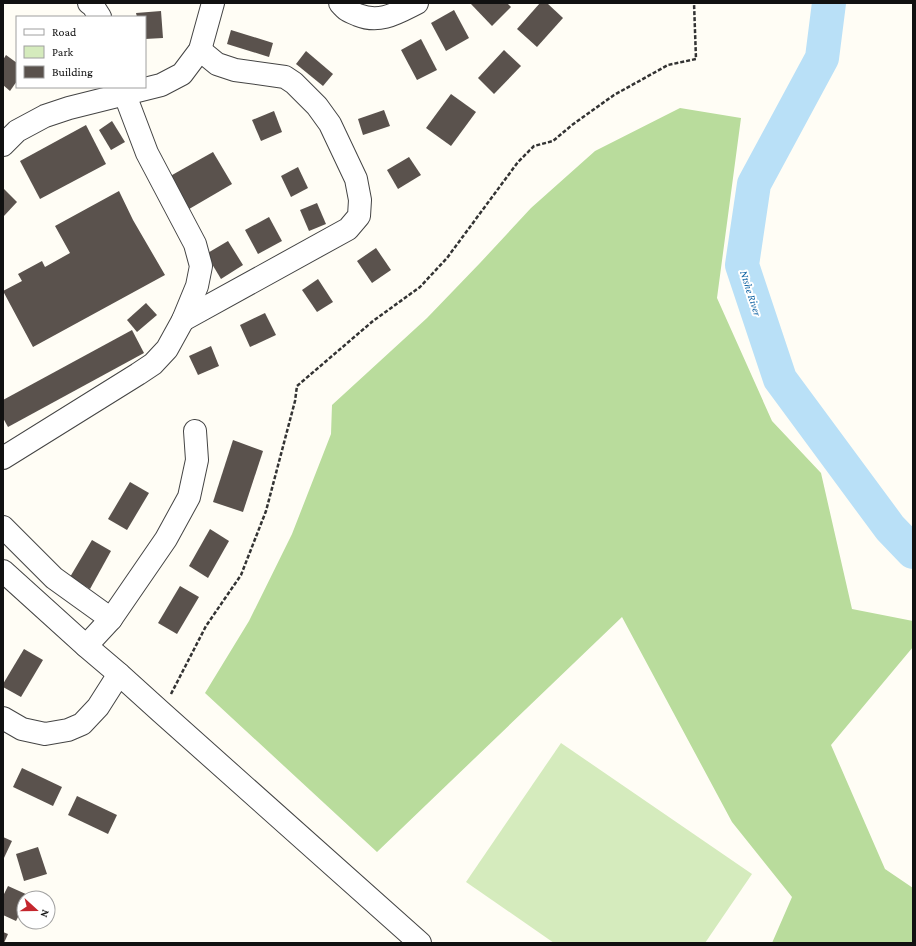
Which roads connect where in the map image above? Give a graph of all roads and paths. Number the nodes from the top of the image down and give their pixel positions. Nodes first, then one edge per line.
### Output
1 (89, 3) edge
2 (213, 3) edge
3 (340, 3) edge
4 (417, 3) edge
5 (694, 3) edge
6 (99, 16) edge
7 (200, 50) junction
8 (146, 87) edge
9 (138, 88) edge
10 (122, 90) edge
11 (3, 145) edge
12 (183, 320) junction
13 (195, 431) dead end
14 (3, 458) edge
15 (3, 527) edge
16 (3, 571) edge
17 (111, 619) junction
18 (86, 646) junction
19 (120, 674) junction
20 (161, 712) junction
21 (3, 718) edge
22 (420, 943) edge

1 - 6 street
2 - 7 street
3 - 4 street
5 - 20 path
7 - 8 street
7 - 12 street
9 - 10 street
10 - 11 street
10 - 12 street
12 - 14 street
13 - 17 street
15 - 17 street
16 - 18 street
17 - 18 street
18 - 19 street
19 - 20 street
19 - 21 street
20 - 22 street

